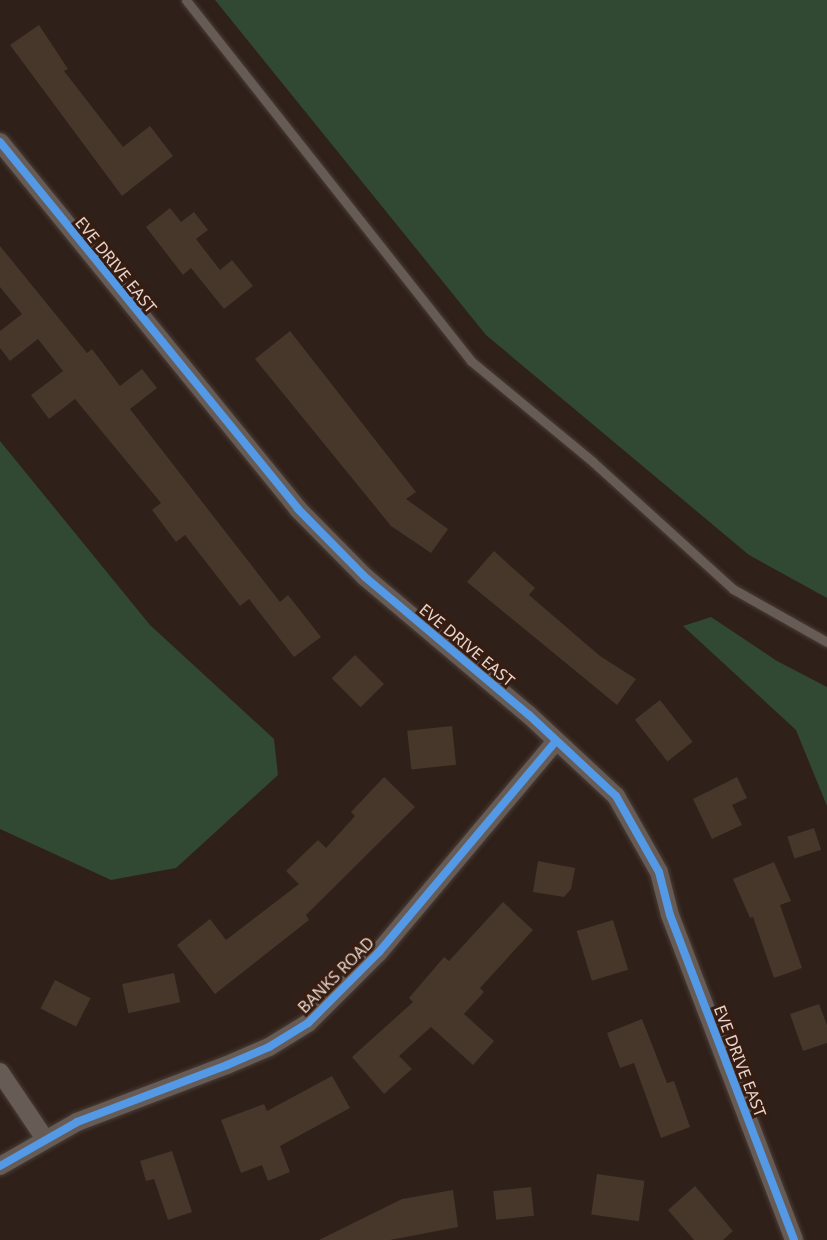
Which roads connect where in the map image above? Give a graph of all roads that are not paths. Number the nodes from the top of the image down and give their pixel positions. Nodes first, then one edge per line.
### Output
1 (186, 0) edge
2 (0, 142) edge
3 (827, 642) edge
4 (556, 741) junction
5 (0, 1072) edge
6 (45, 1139) junction
7 (0, 1166) edge
8 (794, 1240) edge

1 - 3 lane
2 - 4 street, EVE DRIVE EAST
4 - 6 street, BANKS ROAD
4 - 8 street, EVE DRIVE EAST
5 - 6 street
6 - 7 street, BANKS ROAD

